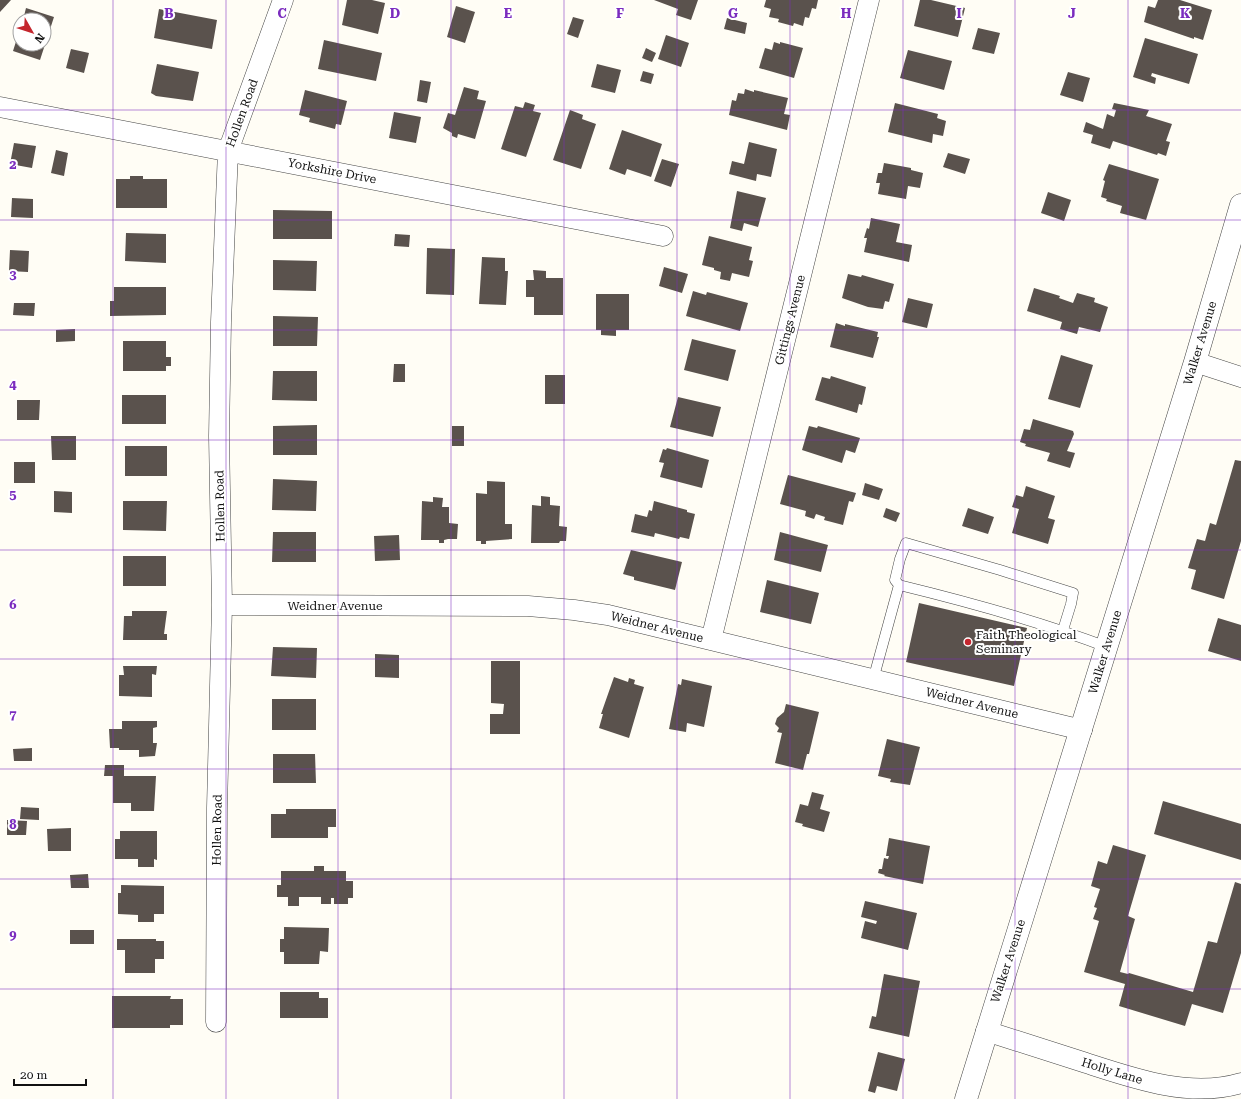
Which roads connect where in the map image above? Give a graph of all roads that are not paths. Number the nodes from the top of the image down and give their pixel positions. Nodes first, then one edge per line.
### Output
1 (284, 0) edge
2 (869, 0) edge
3 (0, 107) edge
4 (228, 151) junction
5 (1241, 205) edge
6 (663, 236) dead end
7 (1195, 362) junction
8 (1241, 377) edge
9 (899, 585) junction
10 (222, 605) junction
11 (1063, 630) junction
12 (711, 640) junction
13 (1107, 647) junction
14 (873, 680) junction
15 (1082, 730) junction
16 (216, 1022) dead end
17 (986, 1031) junction
18 (1241, 1083) edge
19 (966, 1099) edge

1 - 4 street, Hollen Road
2 - 12 street, Gittings Avenue
3 - 4 street, Yorkshire Drive
4 - 6 street, Yorkshire Drive
4 - 10 street, Hollen Road
5 - 7 street, Walker Avenue
7 - 8 street
7 - 13 street, Walker Avenue
9 - 11 lane
9 - 11 lane
9 - 14 lane
10 - 12 street, Weidner Avenue
10 - 16 street, Hollen Road
11 - 13 lane
12 - 14 street, Weidner Avenue
13 - 15 street, Walker Avenue
14 - 15 street, Weidner Avenue
15 - 17 street, Walker Avenue
17 - 18 street, Holly Lane
17 - 19 street, Walker Avenue

